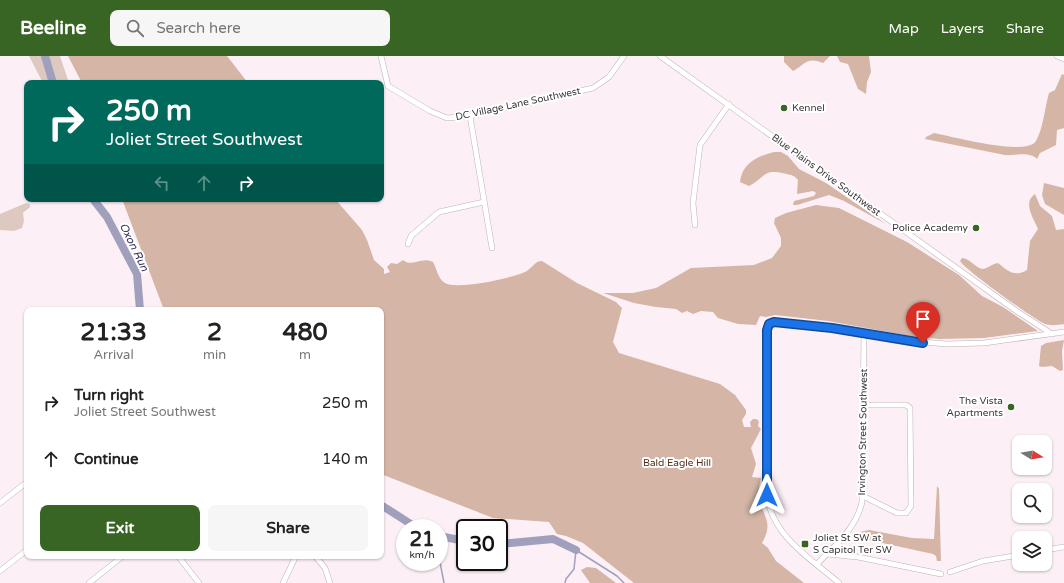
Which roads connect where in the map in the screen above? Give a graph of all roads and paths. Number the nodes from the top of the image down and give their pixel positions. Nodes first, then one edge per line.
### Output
1 (381, 56) edge
2 (624, 56) edge
3 (660, 56) edge
4 (1057, 56) edge
5 (1064, 59) edge
6 (729, 104) junction
7 (470, 116) junction
8 (484, 202) junction
9 (695, 225) dead end
10 (408, 244) dead end
11 (492, 248) dead end
12 (1064, 332) edge
13 (864, 333) junction
14 (1052, 334) junction
15 (863, 405) junction
16 (24, 484) edge
17 (863, 496) junction
18 (0, 503) edge
19 (838, 543) junction
20 (1064, 547) edge
21 (1052, 549) edge
22 (24, 552) edge
23 (827, 554) junction
24 (850, 556) junction
25 (1012, 556) edge
26 (120, 559) edge
27 (180, 559) edge
28 (295, 559) edge
29 (318, 559) edge
30 (817, 564) junction
31 (0, 571) edge
32 (950, 572) dead end
33 (941, 574) dead end
34 (197, 581) edge
35 (89, 583) edge
36 (190, 583) edge
37 (283, 583) edge
38 (330, 583) edge
39 (839, 583) edge

1 - 7 street, DC Village Lane Southwest
2 - 7 street, DC Village Lane Southwest
3 - 6 street, Blue Plains Drive Southwest
4 - 5 street
6 - 9 street
6 - 14 street, Blue Plains Drive Southwest
7 - 8 street
8 - 10 street
8 - 11 street
12 - 14 street
13 - 14 street
13 - 15 street, Irvington Street Southwest
13 - 30 street
15 - 17 street, Irvington Street Southwest
15 - 17 street
16 - 18 street
17 - 19 street, Irvington Street Southwest
19 - 23 street, Irvington Street Southwest
19 - 24 street
20 - 21 street
22 - 31 street
23 - 24 street
23 - 30 street, Irvington Street Southwest
24 - 33 street
25 - 32 street
26 - 35 street
27 - 34 street
28 - 37 street
29 - 38 street
30 - 39 street
34 - 36 street

